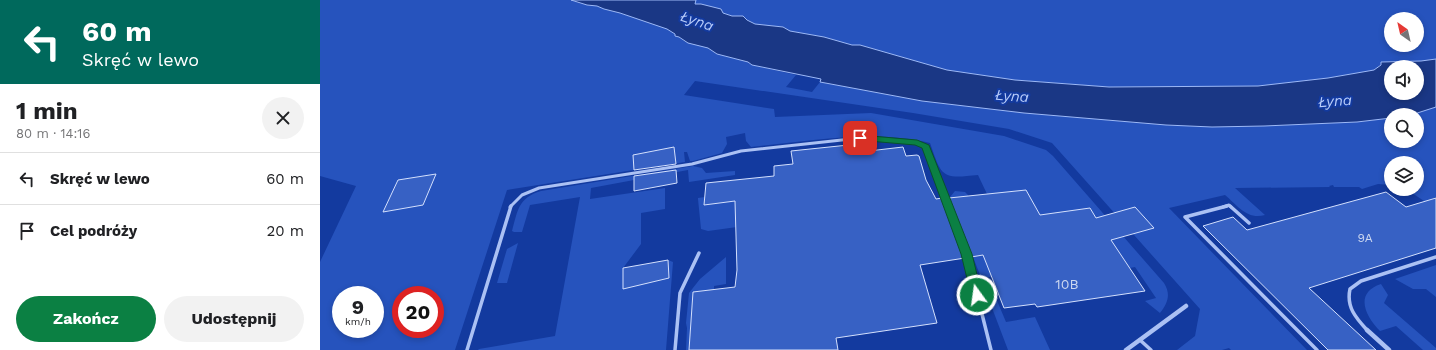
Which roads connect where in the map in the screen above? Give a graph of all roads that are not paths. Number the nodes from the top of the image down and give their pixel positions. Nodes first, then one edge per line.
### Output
1 (1249, 223) dead end
2 (699, 253) dead end
3 (1436, 257) edge
4 (1186, 306) dead end
5 (1367, 330) joint
6 (1140, 340) junction
7 (466, 350) edge
8 (675, 350) edge
9 (991, 350) edge
10 (1126, 350) edge
11 (1151, 350) edge
12 (1317, 350) edge
13 (1389, 350) edge

1 - 12 lane
2 - 8 lane
3 - 5 lane
4 - 6 street
5 - 13 street
6 - 10 street
6 - 11 lane
7 - 9 lane

